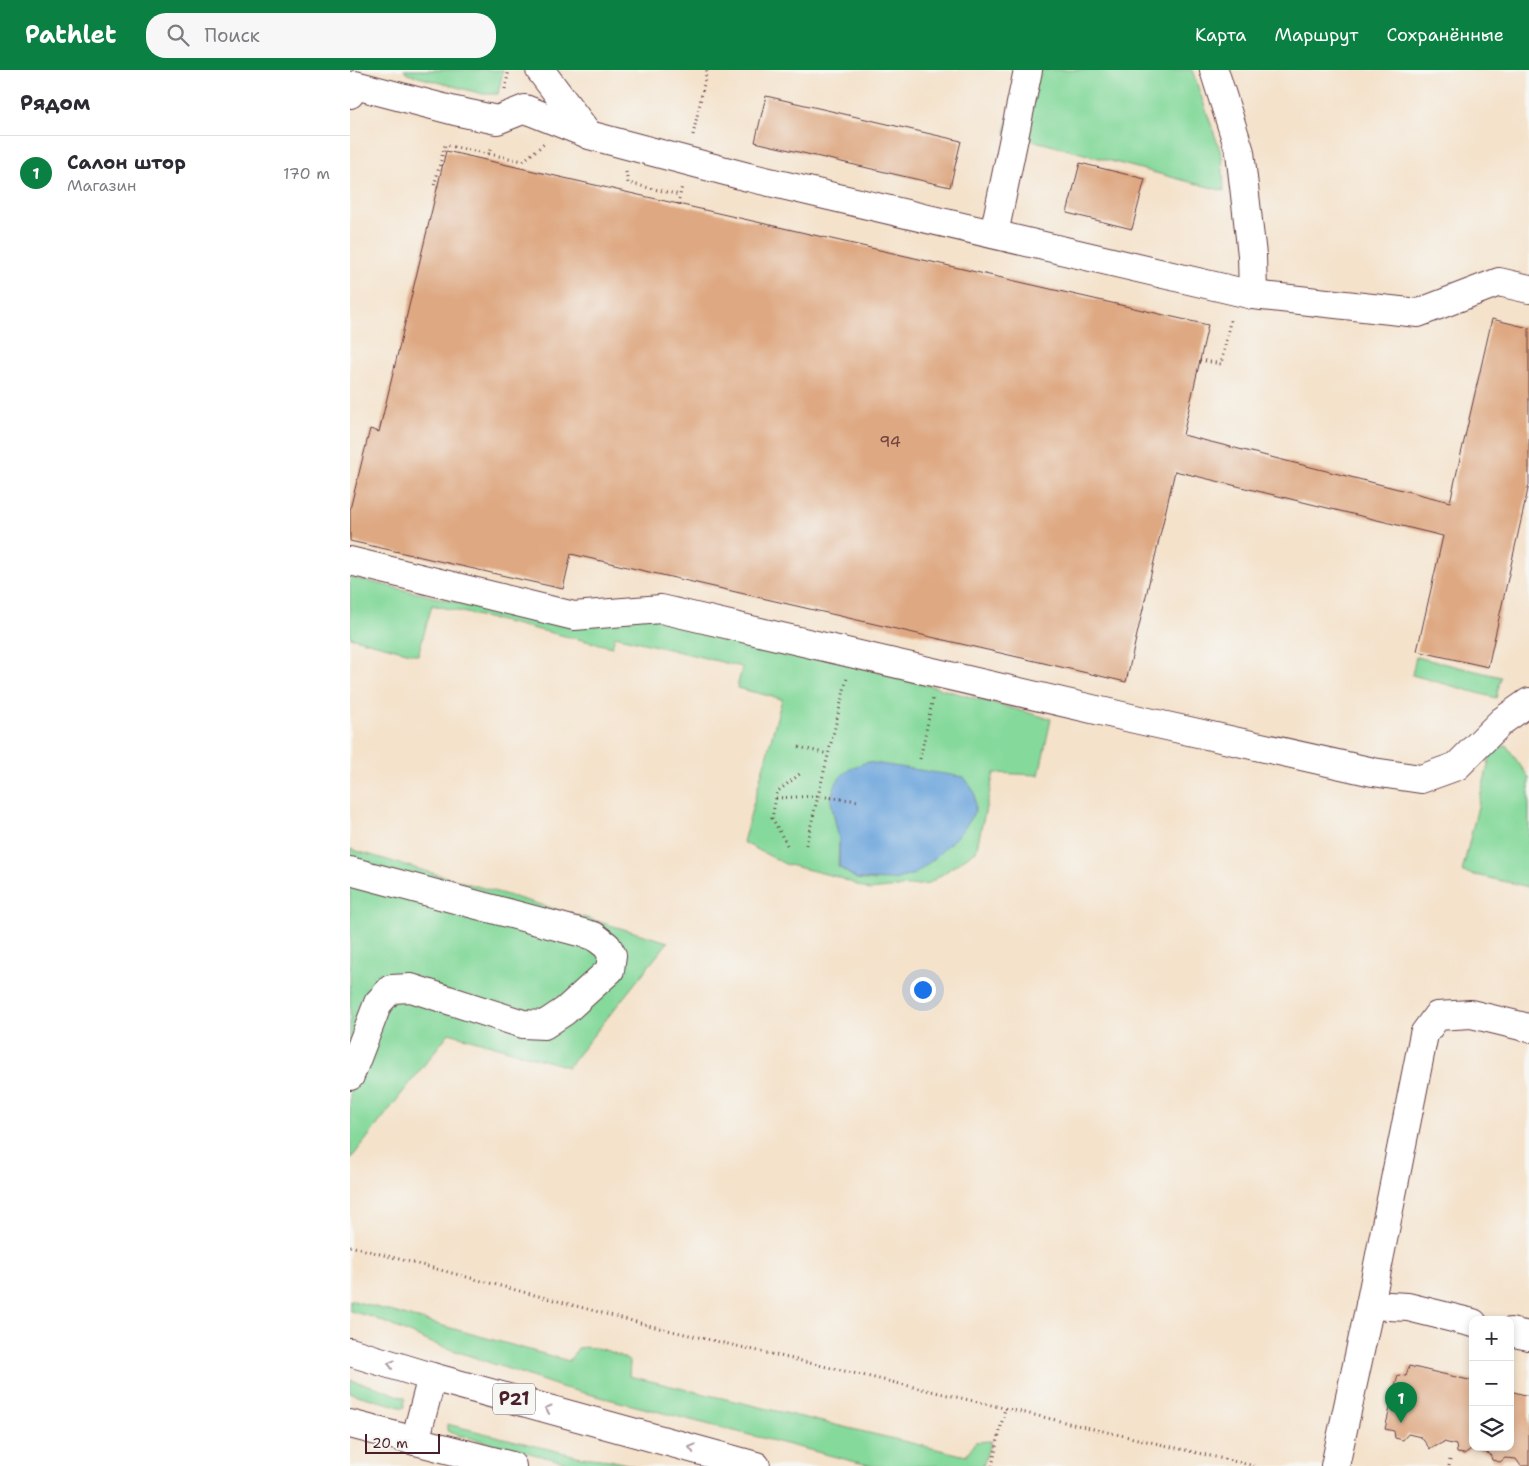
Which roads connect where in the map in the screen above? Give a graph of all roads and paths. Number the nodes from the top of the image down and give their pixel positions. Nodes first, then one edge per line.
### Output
1 (534, 70) edge
2 (540, 70) edge
3 (1028, 70) edge
4 (1214, 70) edge
5 (350, 94) edge
6 (525, 109) junction
7 (589, 135) junction
8 (544, 144) dead end
9 (489, 154) dead end
10 (624, 164) dead end
11 (680, 195) dead end
12 (994, 234) junction
13 (1529, 289) edge
14 (1245, 292) junction
15 (1200, 360) dead end
16 (350, 561) edge
17 (854, 654) junction
18 (938, 673) junction
19 (1529, 702) edge
20 (799, 747) dead end
21 (828, 754) junction
22 (920, 759) dead end
23 (801, 773) dead end
24 (818, 796) junction
25 (776, 798) junction
26 (859, 801) dead end
27 (787, 845) dead end
28 (806, 845) dead end
29 (350, 870) edge
30 (1529, 1028) edge
31 (350, 1076) edge
32 (350, 1246) edge
33 (1370, 1305) junction
34 (1469, 1322) edge
35 (1514, 1333) edge
36 (1529, 1336) edge
37 (350, 1352) edge
38 (432, 1377) junction
39 (1005, 1408) junction
40 (350, 1424) edge
41 (415, 1441) junction
42 (1450, 1460) dead end
43 (512, 1466) edge
44 (756, 1466) edge
45 (992, 1466) edge
46 (1254, 1466) edge
47 (1335, 1466) edge
48 (1449, 1466) edge

1 - 6 main road
2 - 7 main road
3 - 12 main road
4 - 14 main road
5 - 6 main road
6 - 7 main road
7 - 12 main road
8 - 9 path
10 - 11 path
12 - 14 main road
13 - 14 main road
14 - 15 path
16 - 17 main road
17 - 18 main road
17 - 21 path
18 - 19 main road
18 - 22 path
20 - 21 path
21 - 24 path
23 - 25 path
24 - 25 path
24 - 26 path
24 - 28 path
25 - 27 path
29 - 31 main road
30 - 33 main road
32 - 39 path
33 - 34 main road
33 - 47 main road
35 - 36 main road
38 -> 37 main road, Р21
38 - 41 main road
44 -> 38 main road, Р21
39 - 45 path
39 - 46 path
40 - 41 main road
41 - 43 main road
42 - 48 path

